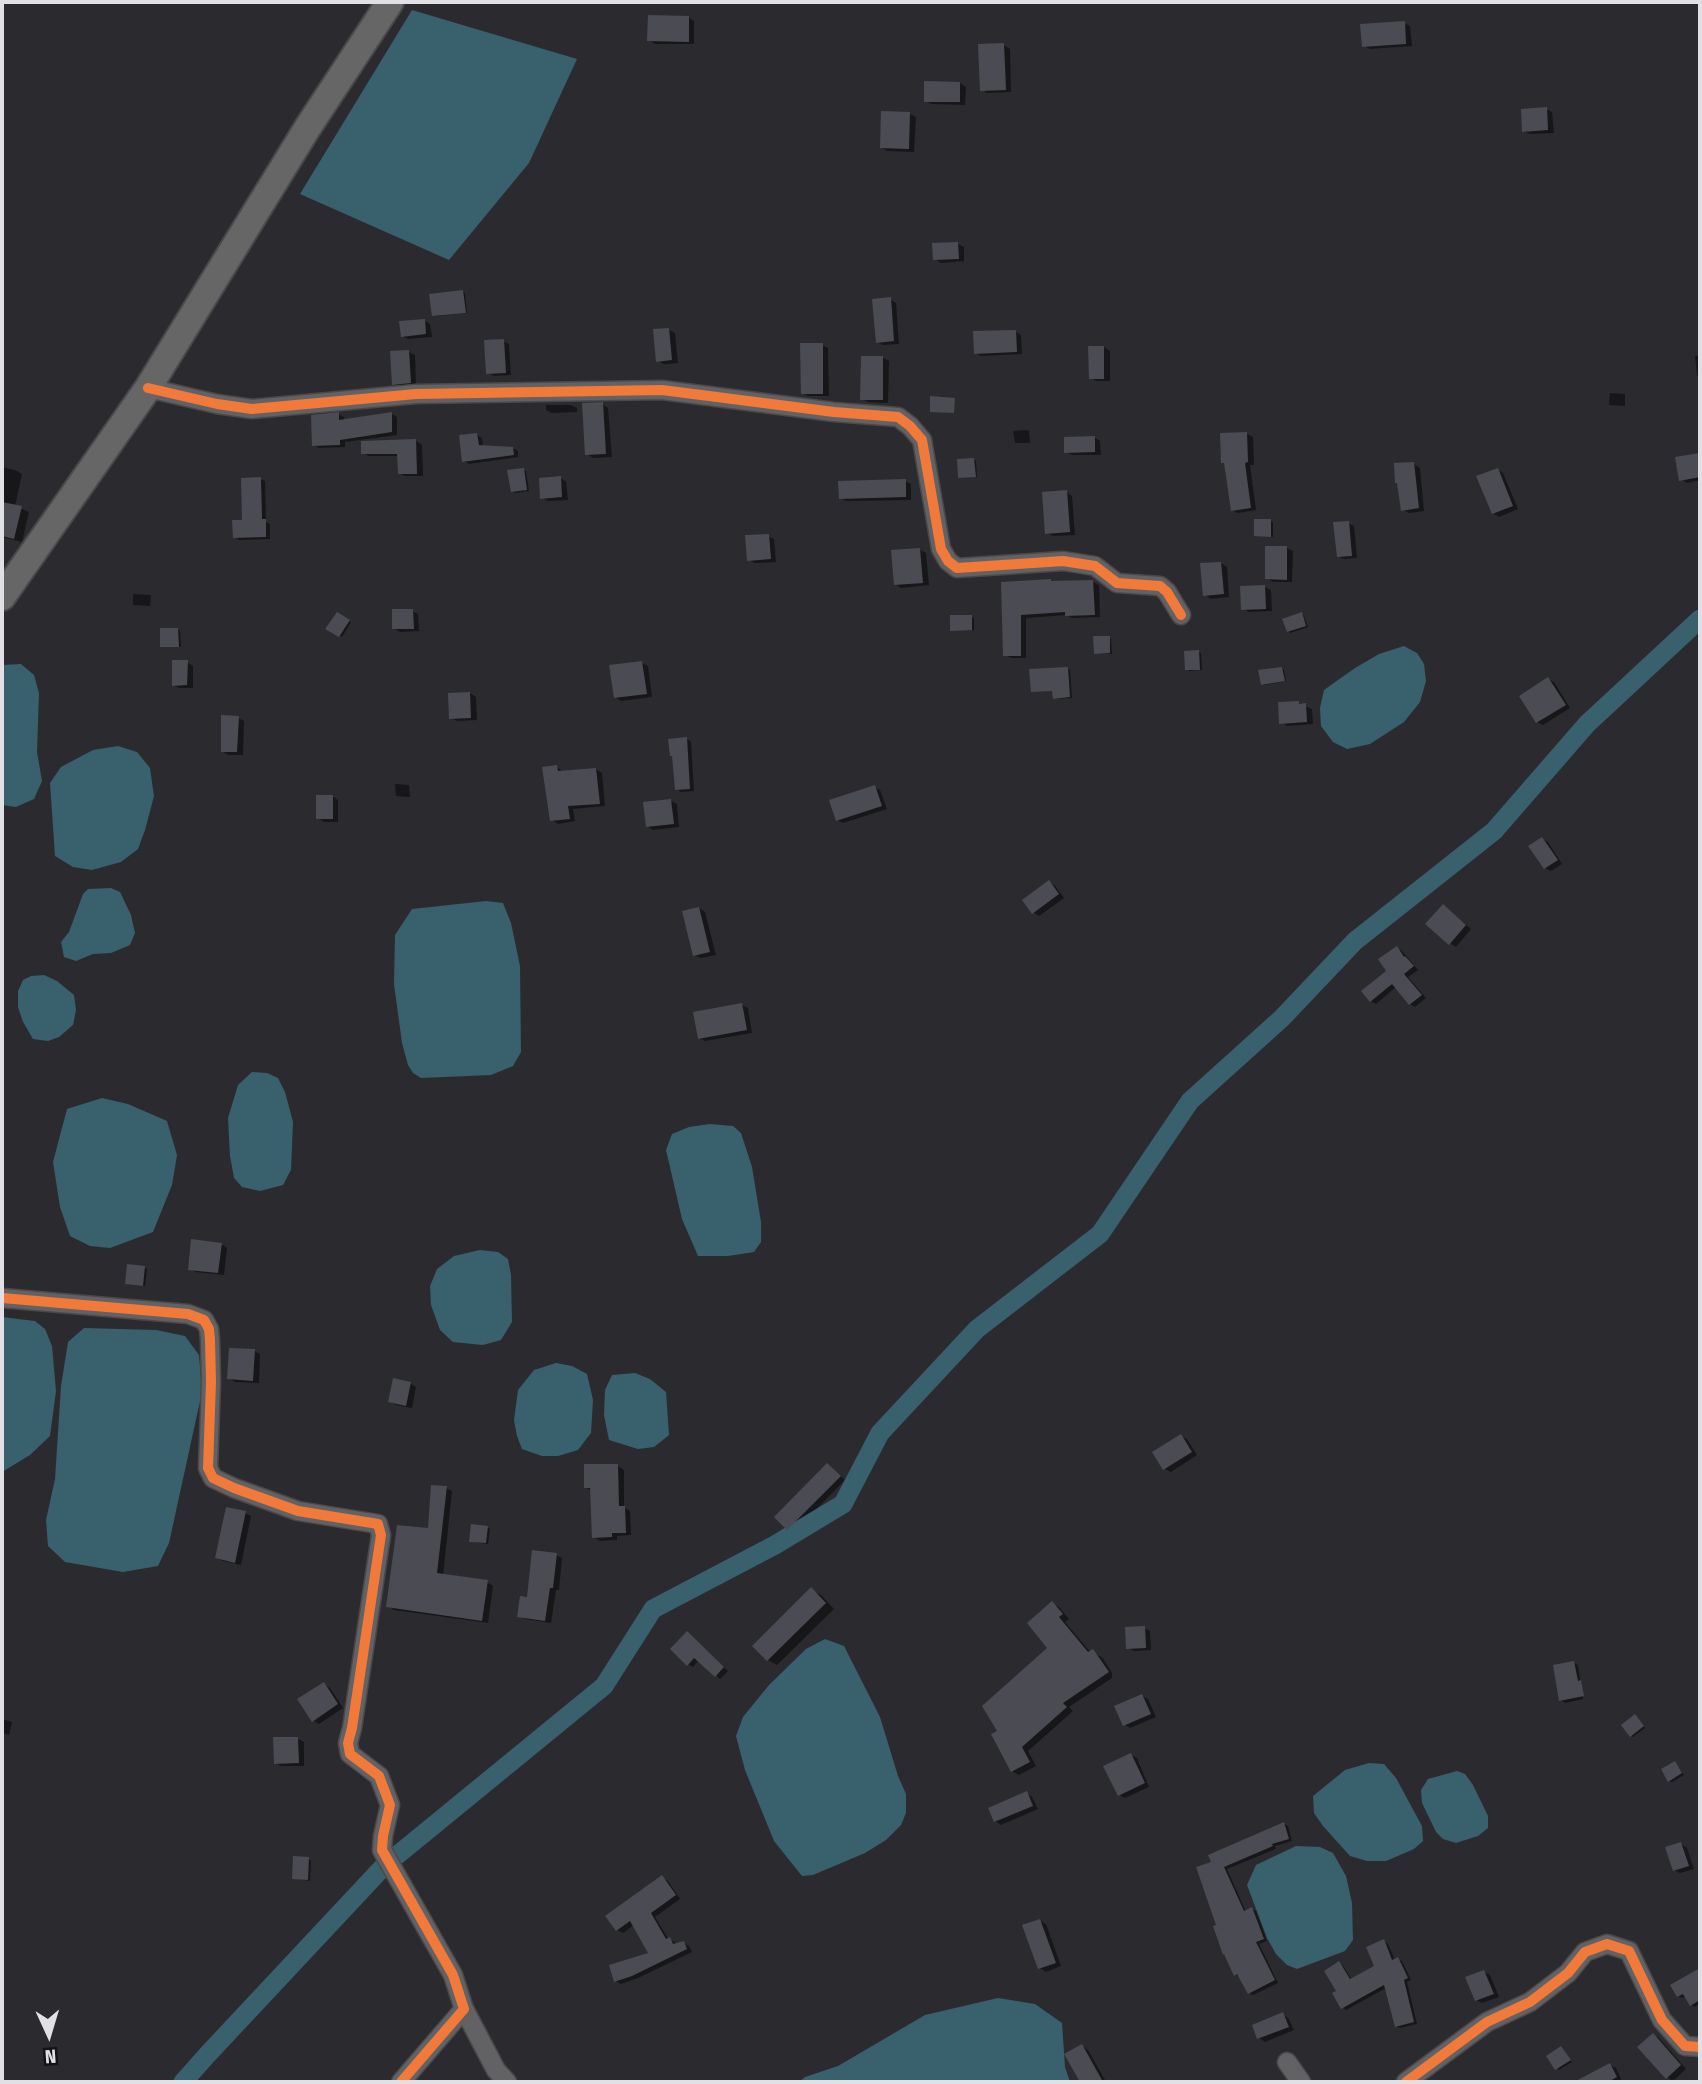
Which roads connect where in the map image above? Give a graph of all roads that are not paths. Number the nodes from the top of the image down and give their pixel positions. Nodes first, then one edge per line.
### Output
1 (390, 2) edge
2 (148, 387) junction
3 (2, 597) edge
4 (1181, 615) dead end
5 (2, 1298) edge
6 (464, 2009) junction
7 (1700, 2047) edge
8 (1287, 2062) dead end
9 (401, 2082) edge
10 (507, 2082) edge
11 (1301, 2082) edge
12 (1406, 2082) edge

1 - 2 main road
2 - 3 main road
2 - 4 street
5 - 6 street
6 - 9 street
6 - 10 street
7 - 12 street
8 - 11 street

